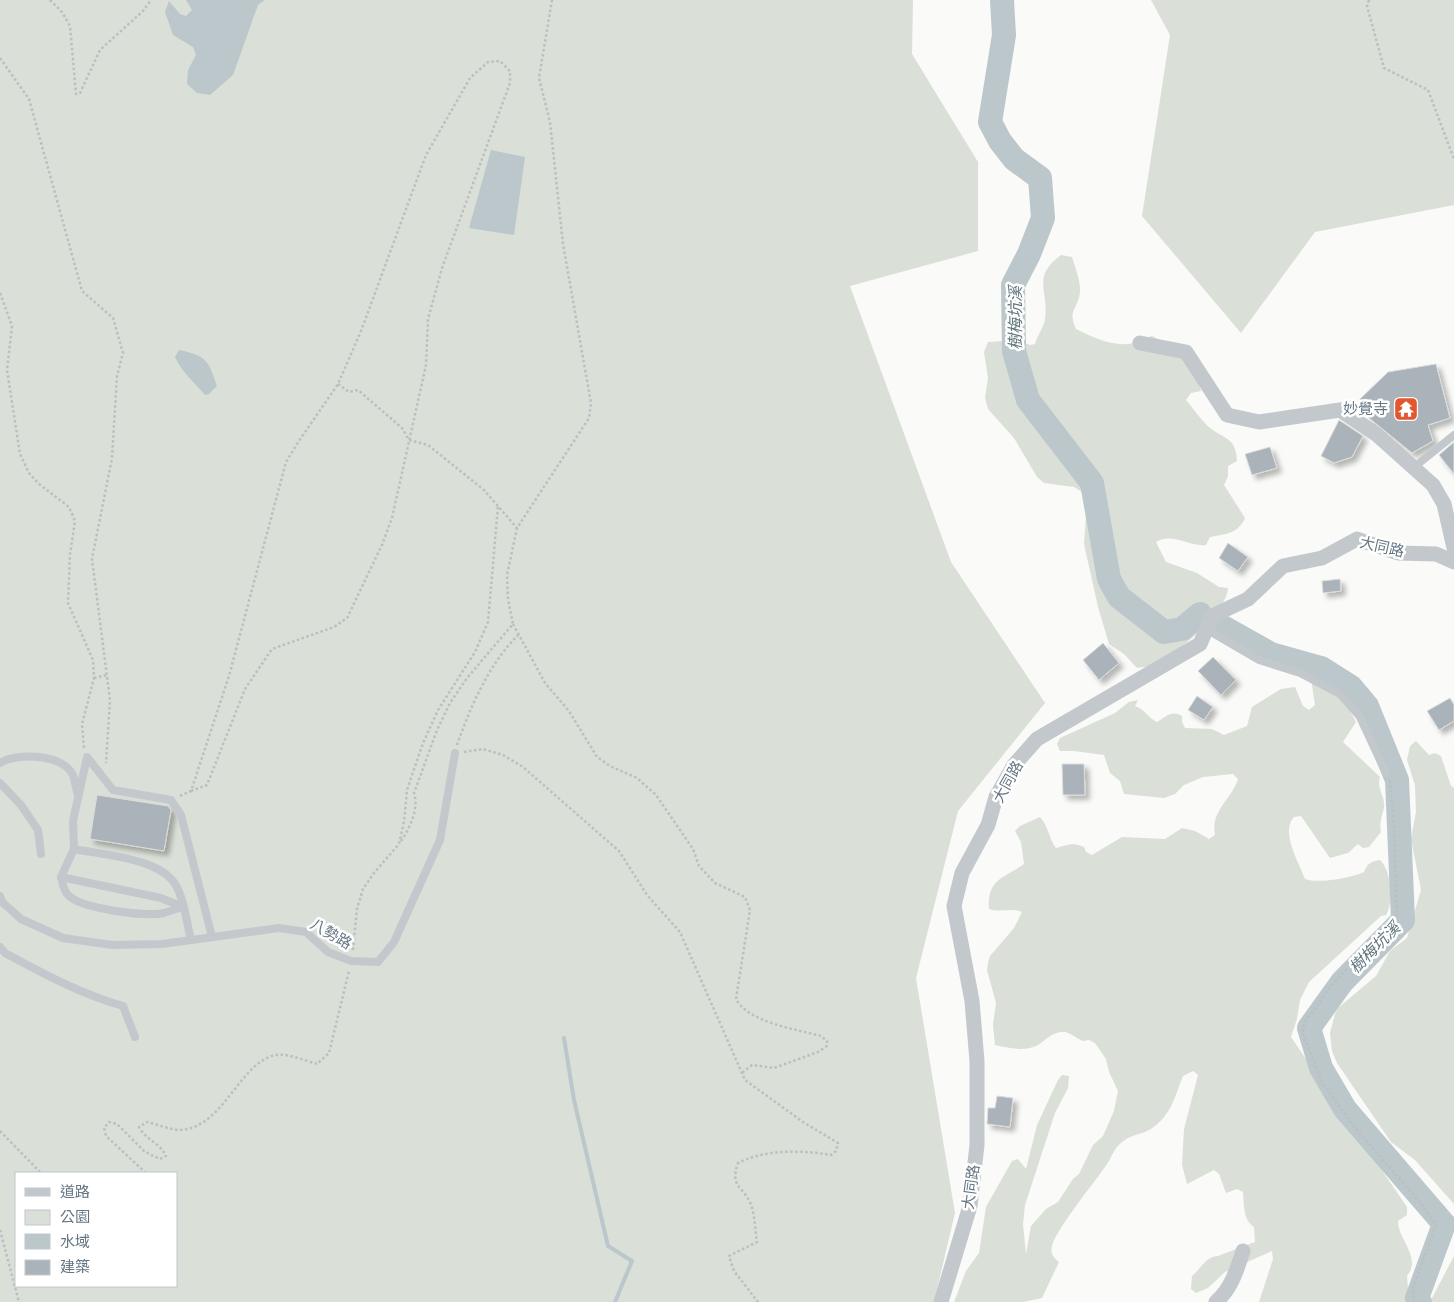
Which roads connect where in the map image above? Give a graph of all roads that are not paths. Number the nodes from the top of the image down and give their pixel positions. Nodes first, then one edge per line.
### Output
1 (1140, 343) dead end
2 (1454, 435) edge
3 (1413, 468) junction
4 (1454, 548) edge
5 (1454, 562) edge
6 (1206, 629) junction
7 (455, 753) road end
8 (0, 763) edge
9 (1386, 773) road end
10 (0, 783) edge
11 (78, 797) junction
12 (74, 849) junction
13 (41, 854) dead end
14 (61, 877) junction
15 (0, 896) edge
16 (182, 907) junction
17 (212, 938) junction
18 (191, 940) junction
19 (0, 947) edge
20 (135, 1037) dead end
21 (1243, 1251) dead end
22 (941, 1302) edge
23 (1216, 1302) edge

1 - 3 street
2 - 3 lane
3 - 4 street
5 - 6 street, 大同路
6 - 9 lane
6 - 22 street, 大同路
7 - 17 lane, 八勢路
8 - 11 lane
10 - 13 lane
11 - 12 lane
11 - 17 lane
12 - 14 lane
12 - 16 lane
14 - 16 lane
14 - 16 lane
15 - 18 lane, 八勢路
16 - 18 lane
17 - 18 lane, 八勢路
19 - 20 lane
21 - 23 street

